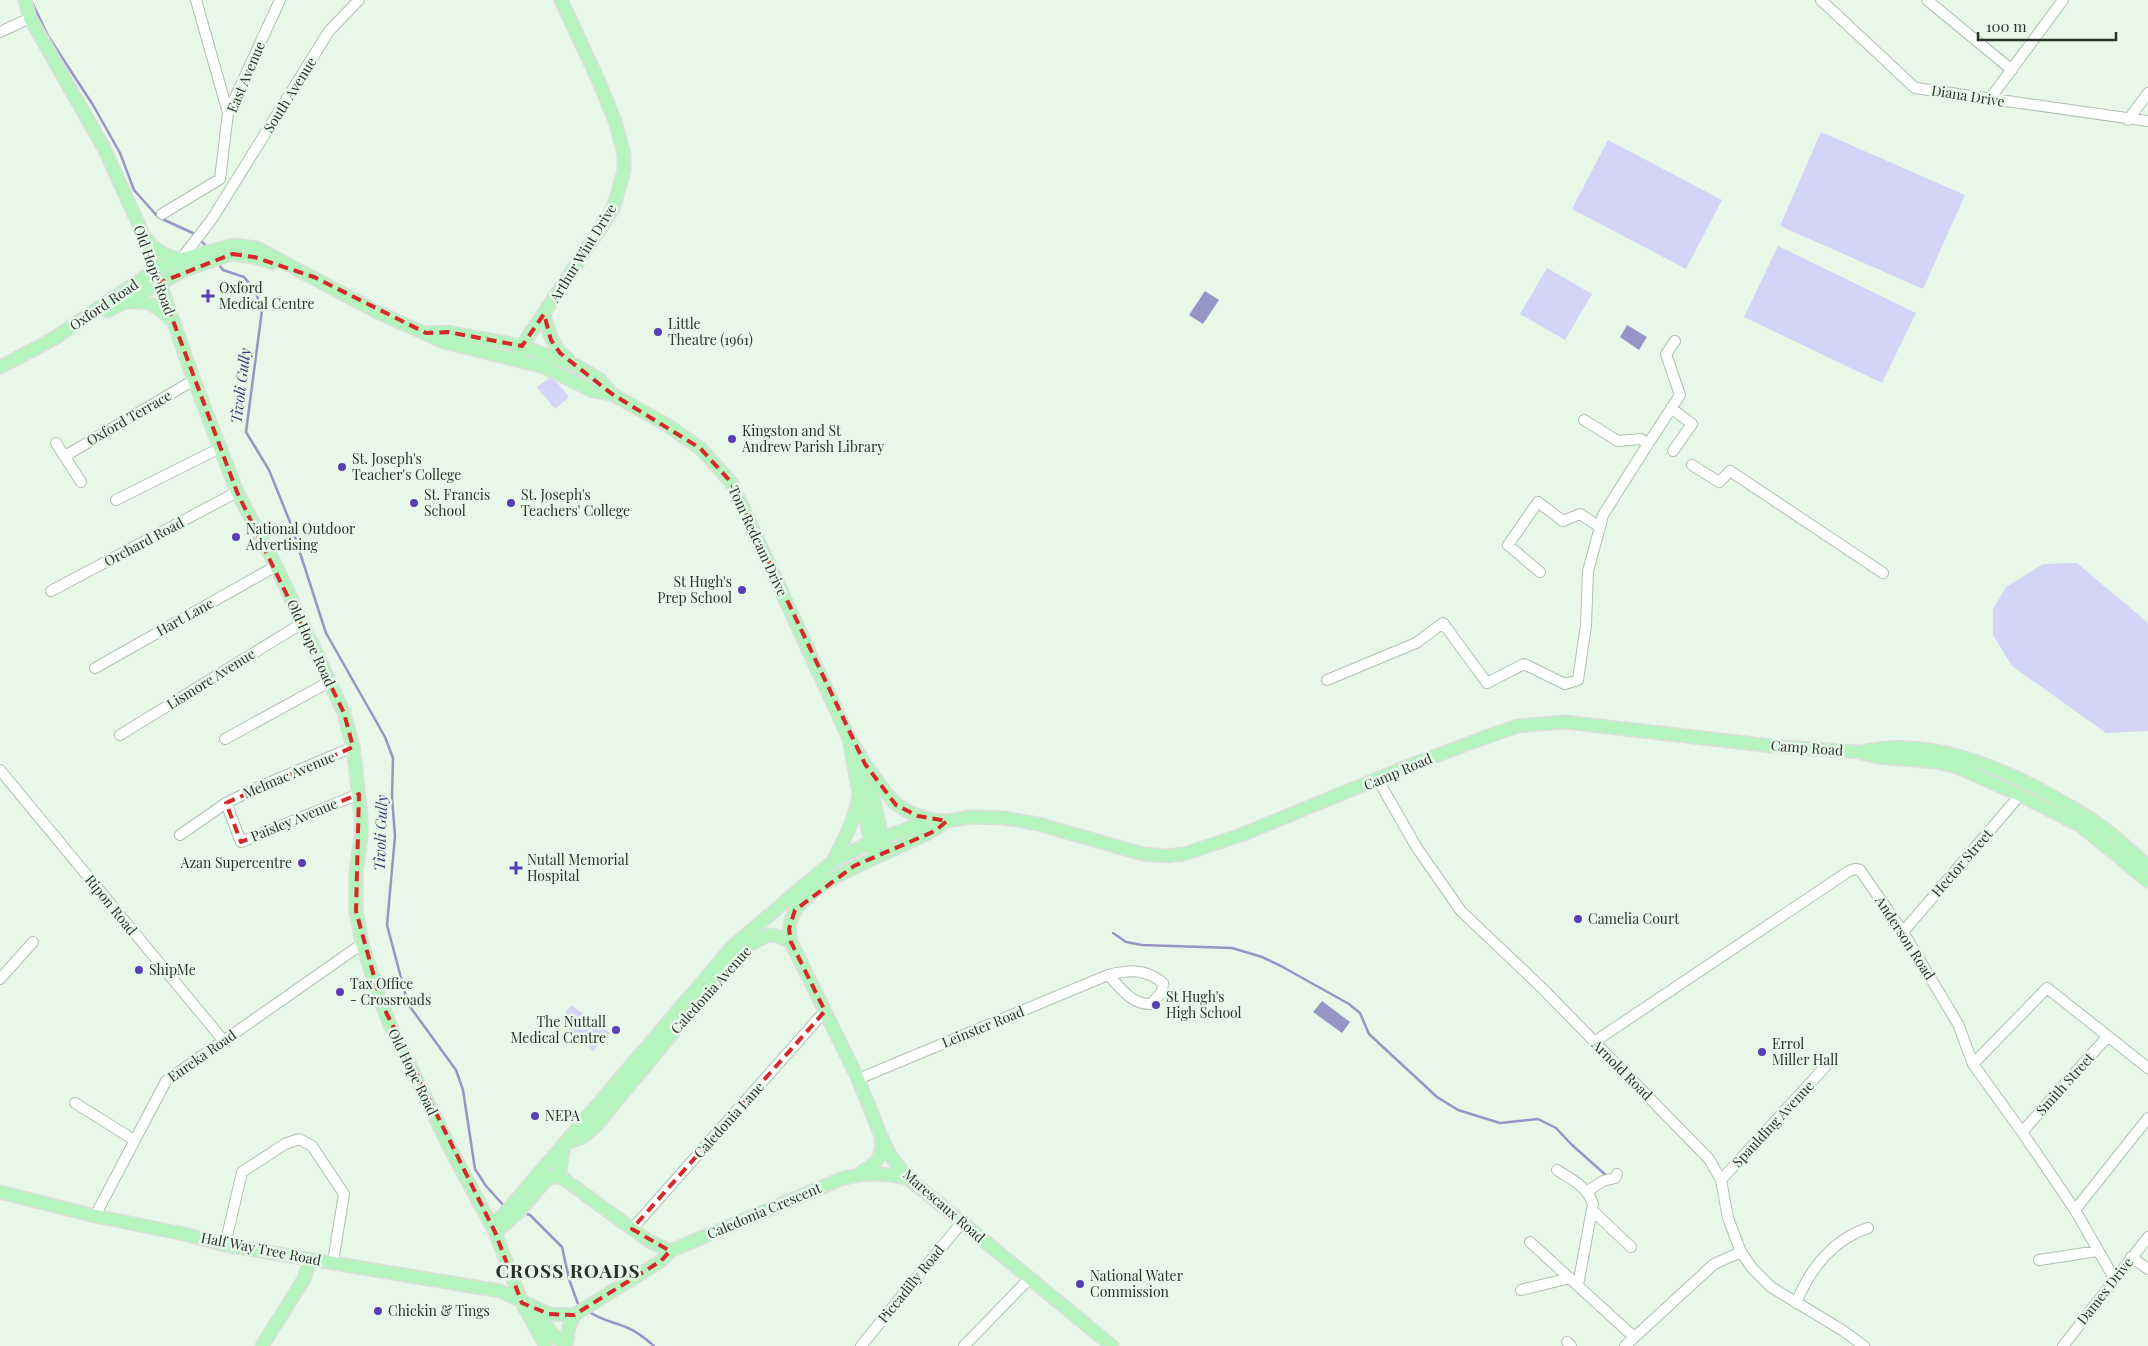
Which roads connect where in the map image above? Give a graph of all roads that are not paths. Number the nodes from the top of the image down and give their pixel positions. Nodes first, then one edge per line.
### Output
1 (25, 0) edge
2 (196, 0) edge
3 (280, 0) edge
4 (359, 0) edge
5 (561, 0) edge
6 (1821, 0) edge
7 (1927, 0) edge
8 (2063, 0) edge
9 (30, 18) junction
10 (0, 32) edge
11 (2012, 70) junction
12 (2148, 93) edge
13 (1989, 100) junction
14 (228, 113) junction
15 (2128, 120) junction
16 (2148, 121) edge
17 (162, 214) dead end
18 (142, 232) junction
19 (182, 259) junction
20 (155, 270) junction
21 (314, 278) junction
22 (160, 283) junction
23 (125, 302) junction
24 (544, 314) junction
25 (173, 323) junction
26 (426, 333) junction
27 (53, 339) junction
28 (1675, 341) dead end
29 (522, 346) junction
30 (518, 360) junction
31 (575, 365) junction
32 (0, 367) edge
33 (194, 380) junction
34 (612, 394) junction
35 (1671, 408) junction
36 (1584, 420) dead end
37 (56, 443) dead end
38 (1648, 444) junction
39 (220, 448) junction
40 (1673, 451) dead end
41 (65, 456) junction
42 (1692, 465) dead end
43 (81, 482) dead end
44 (237, 492) junction
45 (116, 500) dead end
46 (1600, 527) junction
47 (276, 566) junction
48 (1540, 572) dead end
49 (1883, 573) dead end
50 (51, 591) dead end
51 (301, 624) junction
52 (95, 668) dead end
53 (1327, 680) dead end
54 (329, 682) junction
55 (120, 735) dead end
56 (848, 736) junction
57 (225, 738) dead end
58 (353, 747) junction
59 (1859, 752) junction
60 (865, 764) junction
61 (0, 770) edge
62 (1378, 780) junction
63 (359, 794) junction
64 (859, 794) junction
65 (2020, 795) junction
66 (226, 803) junction
67 (932, 820) junction
68 (947, 821) junction
69 (180, 835) dead end
70 (876, 840) junction
71 (881, 854) junction
72 (833, 861) junction
73 (2148, 866) edge
74 (2148, 881) edge
75 (1903, 932) junction
76 (33, 942) dead end
77 (791, 942) junction
78 (362, 944) junction
79 (1108, 976) junction
80 (0, 979) edge
81 (825, 1011) junction
82 (2108, 1036) junction
83 (223, 1040) junction
84 (1594, 1042) junction
85 (1973, 1064) junction
86 (1825, 1067) dead end
87 (2148, 1068) edge
88 (858, 1079) junction
89 (75, 1103) dead end
90 (2148, 1118) edge
91 (2022, 1132) junction
92 (880, 1136) junction
93 (134, 1140) junction
94 (564, 1144) junction
95 (1557, 1170) dead end
96 (860, 1174) junction
97 (1618, 1174) dead end
98 (561, 1177) junction
99 (908, 1178) junction
100 (1721, 1180) junction
101 (0, 1192) edge
102 (1586, 1192) junction
103 (513, 1210) junction
104 (2075, 1210) junction
105 (1593, 1211) junction
106 (95, 1216) junction
107 (962, 1222) junction
108 (632, 1228) junction
109 (1868, 1228) dead end
110 (493, 1229) junction
111 (2148, 1237) edge
112 (1530, 1242) dead end
113 (225, 1245) junction
114 (1631, 1247) dead end
115 (670, 1250) junction
116 (2098, 1250) junction
117 (1741, 1252) junction
118 (2131, 1257) junction
119 (310, 1259) junction
120 (2038, 1260) dead end
121 (333, 1262) junction
122 (2148, 1269) edge
123 (1030, 1278) junction
124 (2114, 1278) junction
125 (1574, 1281) junction
126 (1521, 1290) dead end
127 (522, 1302) junction
128 (1796, 1303) junction
129 (581, 1310) junction
130 (1634, 1337) junction
131 (1104, 1344) edge
132 (542, 1345) edge
133 (262, 1346) edge
134 (566, 1346) edge
135 (861, 1346) edge
136 (964, 1346) edge
137 (1625, 1346) edge
138 (1864, 1346) edge
139 (2063, 1346) edge

1 - 9 main road, Old Hope Road
2 - 14 street
3 - 14 street, East Avenue
4 - 19 street, South Avenue
5 - 24 main road, Arthur Wint Drive
6 - 13 street, Diana Drive
7 - 11 street
8 - 11 street
9 - 10 street
9 - 18 main road, Old Hope Road
11 - 13 street
12 - 15 street
13 - 15 street, Diana Drive
14 - 17 street, East Avenue
15 - 16 street, Diana Drive
18 - 19 main road
18 - 20 main road, Old Hope Road
19 - 20 main road, Tom Redcam Drive
19 - 21 main road, Tom Redcam Drive
20 - 22 main road, Old Hope Road
20 - 27 main road, Oxford Road
21 - 22 main road, Tom Redcam Drive
21 - 26 main road, Tom Redcam Drive
22 - 23 main road, Oxford Road
22 - 25 main road, Old Hope Road
23 - 25 main road
23 - 27 main road, Oxford Road
24 - 29 main road, Arthur Wint Drive
24 - 31 main road
25 - 33 main road, Old Hope Road
26 - 29 main road, Tom Redcam Drive
26 - 30 main road, Tom Redcam Drive
27 - 32 main road, Oxford Road
28 - 35 street
29 - 30 main road, Arthur Wint Drive
29 - 31 main road, Tom Redcam Drive
30 - 34 main road, Tom Redcam Drive
31 - 34 main road, Tom Redcam Drive
33 - 39 main road, Old Hope Road
33 - 41 street, Oxford Terrace
34 - 56 main road, Tom Redcam Drive
35 - 38 street
35 - 40 street
36 - 38 street
37 - 41 street
38 - 46 street
39 - 44 main road, Old Hope Road
39 - 45 street
41 - 43 street
42 - 49 street
44 - 47 main road, Old Hope Road
44 - 50 street, Orchard Road
46 - 48 street
46 - 53 street
47 - 51 main road, Old Hope Road
47 - 52 street, Hart Lane
51 - 54 main road, Old Hope Road
51 - 55 street, Lismore Avenue
54 - 57 street
54 - 58 main road, Old Hope Road
56 - 60 main road, Tom Redcam Drive
56 - 64 main road, Tom Redcam Drive
58 - 63 main road, Old Hope Road
58 - 66 street, Melmac Avenue
59 - 62 main road, Camp Road
59 - 65 main road, Camp Road
59 - 73 main road, Camp Road
60 - 67 main road
60 - 70 main road, Tom Redcam Drive
61 - 83 street, Ripon Road
62 - 68 main road, Camp Road
62 - 84 street, Arnold Road
63 - 66 street, Paisley Avenue
63 - 78 main road, Old Hope Road
64 - 70 main road, Tom Redcam Drive
64 - 72 main road
65 - 74 main road, Camp Road
65 - 75 street, Hector Street
66 - 69 street, Melmac Avenue
67 - 68 main road, Camp Road
67 - 70 main road, Camp Road
68 - 71 main road, Camp Road
70 - 71 main road, Tom Redcam Drive
70 - 72 main road, Caledonia Avenue
71 - 77 main road
72 - 94 main road, Caledonia Avenue
75 - 84 street, Anderson Road
75 - 85 street, Anderson Road
76 - 80 street
77 - 81 main road, Marescaux Road
77 - 94 main road, Caledonia Avenue
78 - 83 street, Eureka Road
78 - 110 main road, Old Hope Road
79 - 79 street, Leinster Road
79 - 88 street, Leinster Road
81 - 88 main road, Marescaux Road
81 - 108 street, Caledonia Lane
82 - 85 street
82 - 87 street
82 - 91 street, Smith Street
83 - 93 street, Eureka Road
84 - 100 street, Arnold Road
85 - 91 street, Anderson Road
86 - 100 street, Spaulding Avenue
88 - 92 main road, Marescaux Road
89 - 93 street
90 - 104 street
91 - 104 street, Anderson Road
92 - 96 main road, Caledonia Crescent
92 - 99 main road, Marescaux Road
93 - 106 street, Eureka Road
94 - 98 main road
94 - 103 main road, Caledonia Avenue
95 - 102 street
96 - 99 main road, Caledonia Crescent
96 - 115 main road, Caledonia Crescent
97 - 102 street
98 - 103 main road
98 - 108 main road
99 - 107 main road, Marescaux Road
100 - 117 street, Arnold Road
101 - 106 main road, Half Way Tree Road
102 - 105 street
103 - 110 main road
104 - 116 street, Anderson Road
105 - 114 street
105 - 125 street
106 - 113 main road, Half Way Tree Road
107 - 123 main road, Marescaux Road
107 - 135 street, Piccadilly Road
108 - 115 main road
109 - 128 street
110 - 127 main road, Old Hope Road
111 - 118 street, Dames Drive
112 - 125 street
113 - 119 main road, Half Way Tree Road
113 - 121 street
115 - 129 main road, Caledonia Crescent
116 - 120 street
116 - 124 street, Anderson Road
117 - 128 street, Arnold Road
117 - 130 street
118 - 122 street
118 - 124 street, Dames Drive
119 - 121 main road, Half Way Tree Road
119 - 133 main road
121 - 127 main road, Half Way Tree Road
123 - 131 main road, Marescaux Road
123 - 136 street
124 - 139 street, Dames Drive
125 - 126 street
125 - 130 street
127 - 129 main road
127 - 132 main road, Old Hope Road
127 - 134 main road
128 - 138 street, Arnold Road
129 - 134 main road
130 - 137 street

